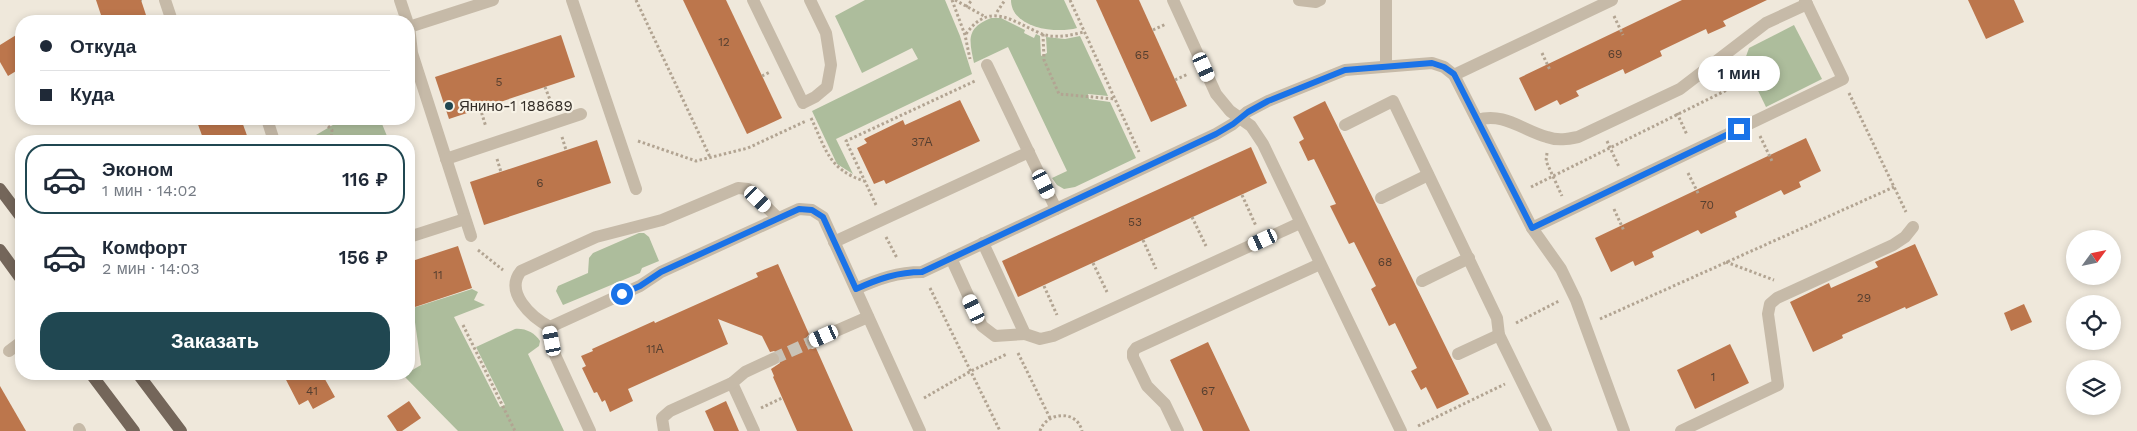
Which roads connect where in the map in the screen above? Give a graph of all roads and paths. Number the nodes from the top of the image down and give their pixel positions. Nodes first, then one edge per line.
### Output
1 (165, 0) edge
2 (400, 0) edge
3 (493, 0) edge
4 (572, 0) edge
5 (636, 0) edge
6 (753, 0) edge
7 (810, 0) edge
8 (955, 0) edge
9 (972, 0) edge
10 (1005, 0) edge
11 (1070, 0) edge
12 (1173, 0) edge
13 (1299, 0) edge
14 (1320, 0) edge
15 (1386, 0) edge
16 (1612, 0) edge
17 (1806, 2) edge
18 (966, 7) junction
19 (997, 12) junction
20 (170, 15) edge
21 (405, 15) edge
22 (984, 16) junction
23 (1617, 23) dead end
24 (415, 25) edge
25 (1084, 32) junction
26 (1043, 34) junction
27 (965, 35) dead end
28 (1623, 35) dead end
29 (1544, 57) dead end
30 (415, 62) edge
31 (1386, 66) junction
32 (989, 69) joint
33 (1550, 70) dead end
34 (1454, 74) junction
35 (1843, 79) junction
36 (1743, 82) dead end
37 (1668, 95) junction
38 (1115, 99) junction
39 (802, 103) junction
40 (581, 114) dead end
41 (1677, 114) junction
42 (1240, 118) junction
43 (811, 119) junction
44 (1477, 120) junction
45 (1345, 125) dead end
46 (1600, 127) junction
47 (617, 133) junction
48 (1548, 138) junction
49 (1766, 147) dead end
50 (1610, 148) junction
51 (1695, 150) junction
52 (1029, 152) junction
53 (710, 157) junction
54 (446, 159) junction
55 (1772, 161) dead end
56 (1146, 167) junction
57 (1428, 175) junction
58 (1553, 176) junction
59 (864, 181) junction
60 (1626, 182) junction
61 (1692, 182) dead end
62 (1894, 187) junction
63 (0, 189) edge
64 (636, 189) dead end
65 (1242, 195) dead end
66 (1515, 195) junction
67 (1699, 195) dead end
68 (1381, 198) dead end
69 (15, 209) edge
70 (1056, 209) junction
71 (1569, 210) junction
72 (1618, 217) dead end
73 (778, 218) junction
74 (1192, 218) dead end
75 (465, 219) junction
76 (880, 221) junction
77 (1300, 223) junction
78 (1913, 227) joint
79 (1532, 228) junction
80 (1624, 231) dead end
81 (415, 235) edge
82 (471, 236) joint
83 (1143, 240) dead end
84 (1263, 240) junction
85 (834, 242) junction
86 (984, 243) junction
87 (0, 250) edge
88 (950, 258) junction
89 (1468, 258) junction
90 (1725, 262) junction
91 (1093, 263) dead end
92 (1213, 263) junction
93 (1320, 264) junction
94 (15, 271) edge
95 (904, 272) junction
96 (922, 272) junction
97 (515, 278) junction
98 (1422, 281) dead end
99 (1044, 286) dead end
100 (1164, 286) junction
101 (1798, 288) junction
102 (856, 289) junction
103 (1574, 294) junction
104 (1114, 308) junction
105 (868, 317) junction
106 (463, 325) dead end
107 (1586, 325) junction
108 (550, 327) junction
109 (1065, 331) junction
110 (1499, 333) junction
111 (1025, 334) junction
112 (1040, 339) junction
113 (813, 342) tunnel mouth
114 (15, 346) edge
115 (9, 351) dead end
116 (1009, 353) dead end
117 (1458, 354) dead end
118 (773, 360) tunnel mouth
119 (971, 371) junction
120 (1520, 376) junction
121 (95, 380) edge
122 (143, 380) edge
123 (732, 383) junction
124 (934, 393) dead end
125 (1050, 418) junction
126 (1417, 427) dead end
127 (129, 429) edge
128 (181, 431) edge
129 (515, 431) edge
130 (590, 431) edge
131 (664, 431) edge
132 (754, 431) edge
133 (920, 431) edge
134 (1000, 431) edge
135 (1040, 431) edge
136 (1082, 431) edge
137 (1178, 431) edge
138 (1401, 431) edge
139 (1546, 431) edge
140 (1624, 431) edge
141 (1681, 431) edge

1 - 20 street
2 - 21 street
3 - 24 street
4 - 47 street
5 - 53 path
6 - 39 street
7 - 39 street
8 - 18 path
9 - 18 path
10 - 19 path
11 - 25 path
12 - 42 street
13 - 14 street
15 - 31 street
16 - 34 street
17 - 35 street
17 - 37 street
18 - 22 path
19 - 22 path
19 - 26 path
22 - 27 path
23 - 28 path
25 - 26 path
25 - 38 path
26 - 38 path
29 - 33 path
30 - 54 street
31 - 34 street
31 - 42 street
32 - 52 street
32 - 59 path
34 - 44 street
35 - 51 street
35 - 62 path
36 - 41 path
37 - 41 path
37 - 46 street
38 - 56 path
39 - 43 path
40 - 54 street
41 - 50 path
41 - 51 path
42 - 56 street
42 - 77 street
43 - 53 path
43 - 59 path
44 - 48 street
44 - 66 street
45 - 57 street
46 - 48 street
46 - 50 path
47 - 53 path
47 - 64 street
48 - 58 path
49 - 55 path
50 - 58 path
50 - 60 path
51 - 60 street
52 - 70 street
52 - 76 street
54 - 75 street
56 - 70 street
57 - 68 street
57 - 89 street
58 - 66 path
58 - 71 path
59 - 76 path
60 - 71 street
61 - 67 path
62 - 78 path
62 - 90 path
63 - 69 main road
65 - 84 path
66 - 79 street
70 - 86 street
71 - 79 street
72 - 80 path
73 - 85 street
73 - 97 street
73 - 108 street
74 - 92 path
75 - 81 street
75 - 82 street
76 - 85 street
76 - 95 path
77 - 84 street
77 - 93 street
78 - 101 street
79 - 103 street
82 - 97 path
83 - 100 path
84 - 92 street
85 - 102 street
86 - 88 street
86 - 111 street
87 - 94 main road
88 - 96 street
88 - 111 street
89 - 98 street
89 - 110 street
90 - 101 path
90 - 107 path
91 - 104 path
92 - 100 street
93 - 137 street
93 - 138 street
95 - 96 street
95 - 102 street
96 - 119 path
97 - 108 street
99 - 109 path
100 - 104 street
101 - 141 street
102 - 105 street
103 - 107 street
103 - 110 path
104 - 109 street
105 - 113 street
105 - 133 street
106 - 129 path
107 - 140 street
108 - 130 street
109 - 112 street
110 - 117 street
110 - 120 street
111 - 112 street
112 - 125 path
114 - 115 street
116 - 119 path
118 - 123 street
119 - 124 path
119 - 134 path
120 - 126 path
120 - 139 street
121 - 127 main road
122 - 128 main road
123 - 131 street
123 - 132 street
125 - 135 path
125 - 136 path

